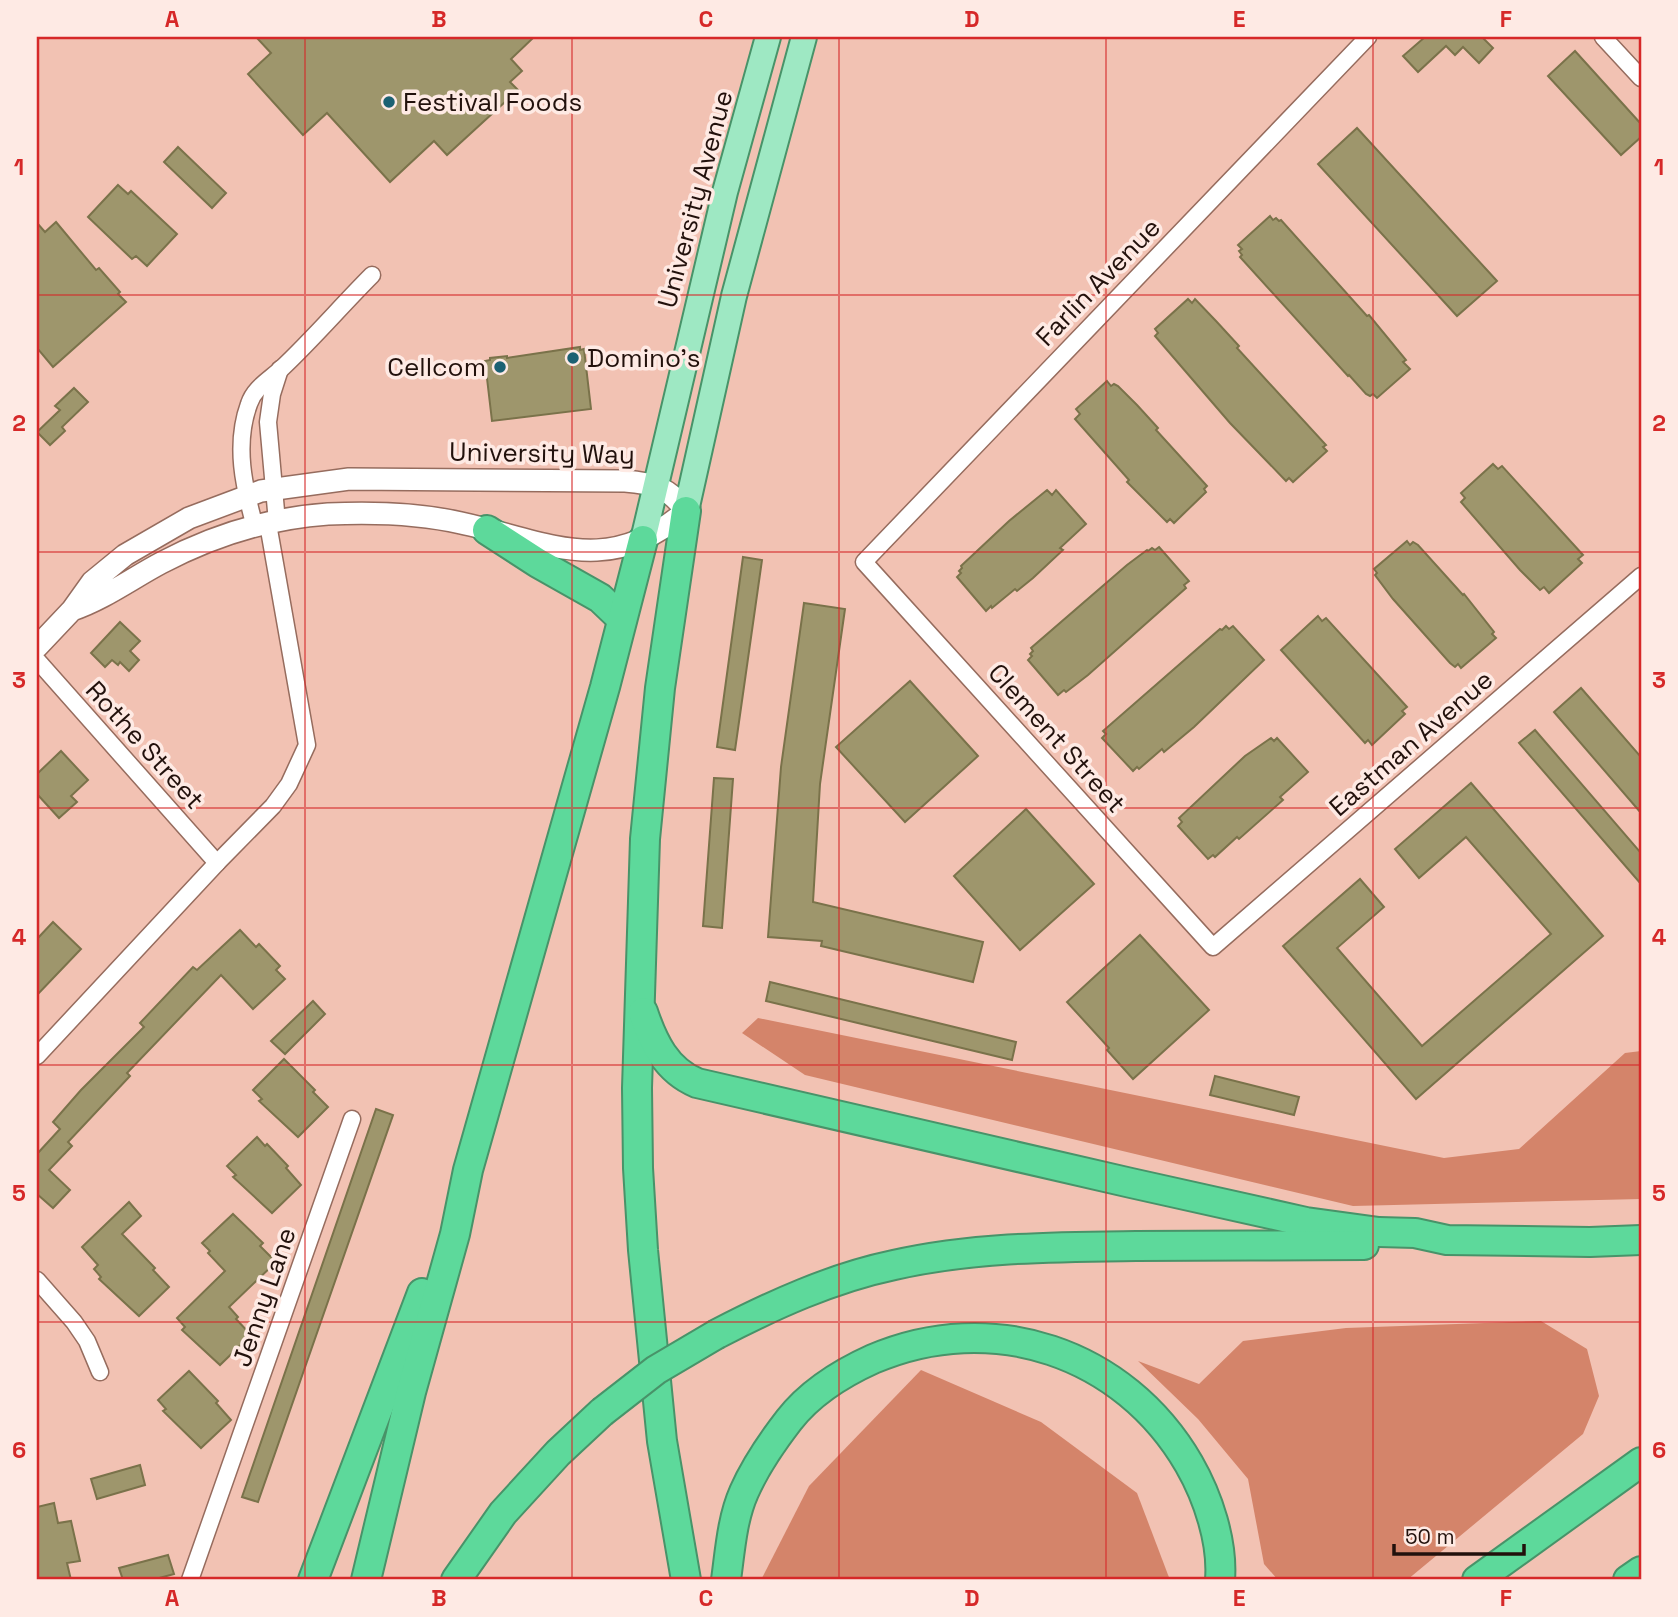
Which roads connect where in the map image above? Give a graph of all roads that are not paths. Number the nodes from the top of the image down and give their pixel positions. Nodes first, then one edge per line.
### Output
1 (768, 37) edge
2 (804, 37) edge
3 (1368, 37) edge
4 (1602, 37) edge
5 (1641, 78) edge
6 (372, 275) dead end
7 (280, 369) junction
8 (656, 485) junction
9 (274, 488) junction
10 (246, 495) junction
11 (686, 511) junction
12 (266, 524) junction
13 (487, 530) junction
14 (643, 540) junction
15 (864, 562) joint
16 (1641, 576) edge
17 (72, 611) junction
18 (622, 619) junction
19 (37, 647) edge
20 (37, 660) edge
21 (217, 863) junction
22 (1213, 947) joint
23 (639, 996) junction
24 (37, 1056) edge
25 (352, 1119) dead end
26 (468, 1170) junction
27 (1447, 1240) junction
28 (1641, 1240) edge
29 (37, 1280) edge
30 (100, 1372) dead end
31 (1641, 1462) edge
32 (1641, 1571) edge
33 (190, 1580) edge
34 (313, 1580) edge
35 (366, 1580) edge
36 (456, 1580) edge
37 (686, 1580) edge
38 (726, 1580) edge
39 (1220, 1580) edge
40 (1478, 1580) edge
41 (1628, 1580) edge

1 - 8 main road, University Avenue
2 - 11 main road
3 - 15 street, Farlin Avenue
4 - 5 street
6 - 7 street
7 - 9 street
7 - 10 street
8 - 9 main road, University Way
8 - 11 main road, University Way
8 - 14 main road, University Avenue
9 - 10 main road, University Way
9 - 12 street
10 - 12 street
10 - 17 main road, University Way
11 - 14 main road
11 - 23 highway
12 - 13 main road
12 - 17 main road
12 - 21 street
13 - 14 main road
13 - 18 highway
14 - 18 highway
15 - 22 street, Clement Street
16 - 22 street, Eastman Avenue
17 - 19 main road
18 - 26 highway
20 - 21 street, Rothe Street
21 - 24 street
23 - 27 highway
23 - 37 highway
25 - 33 street, Jenny Lane
26 - 34 highway
26 - 35 highway
27 - 28 highway
27 - 36 highway, bridge
29 - 30 street
31 - 40 highway
32 - 41 highway
38 - 39 highway

